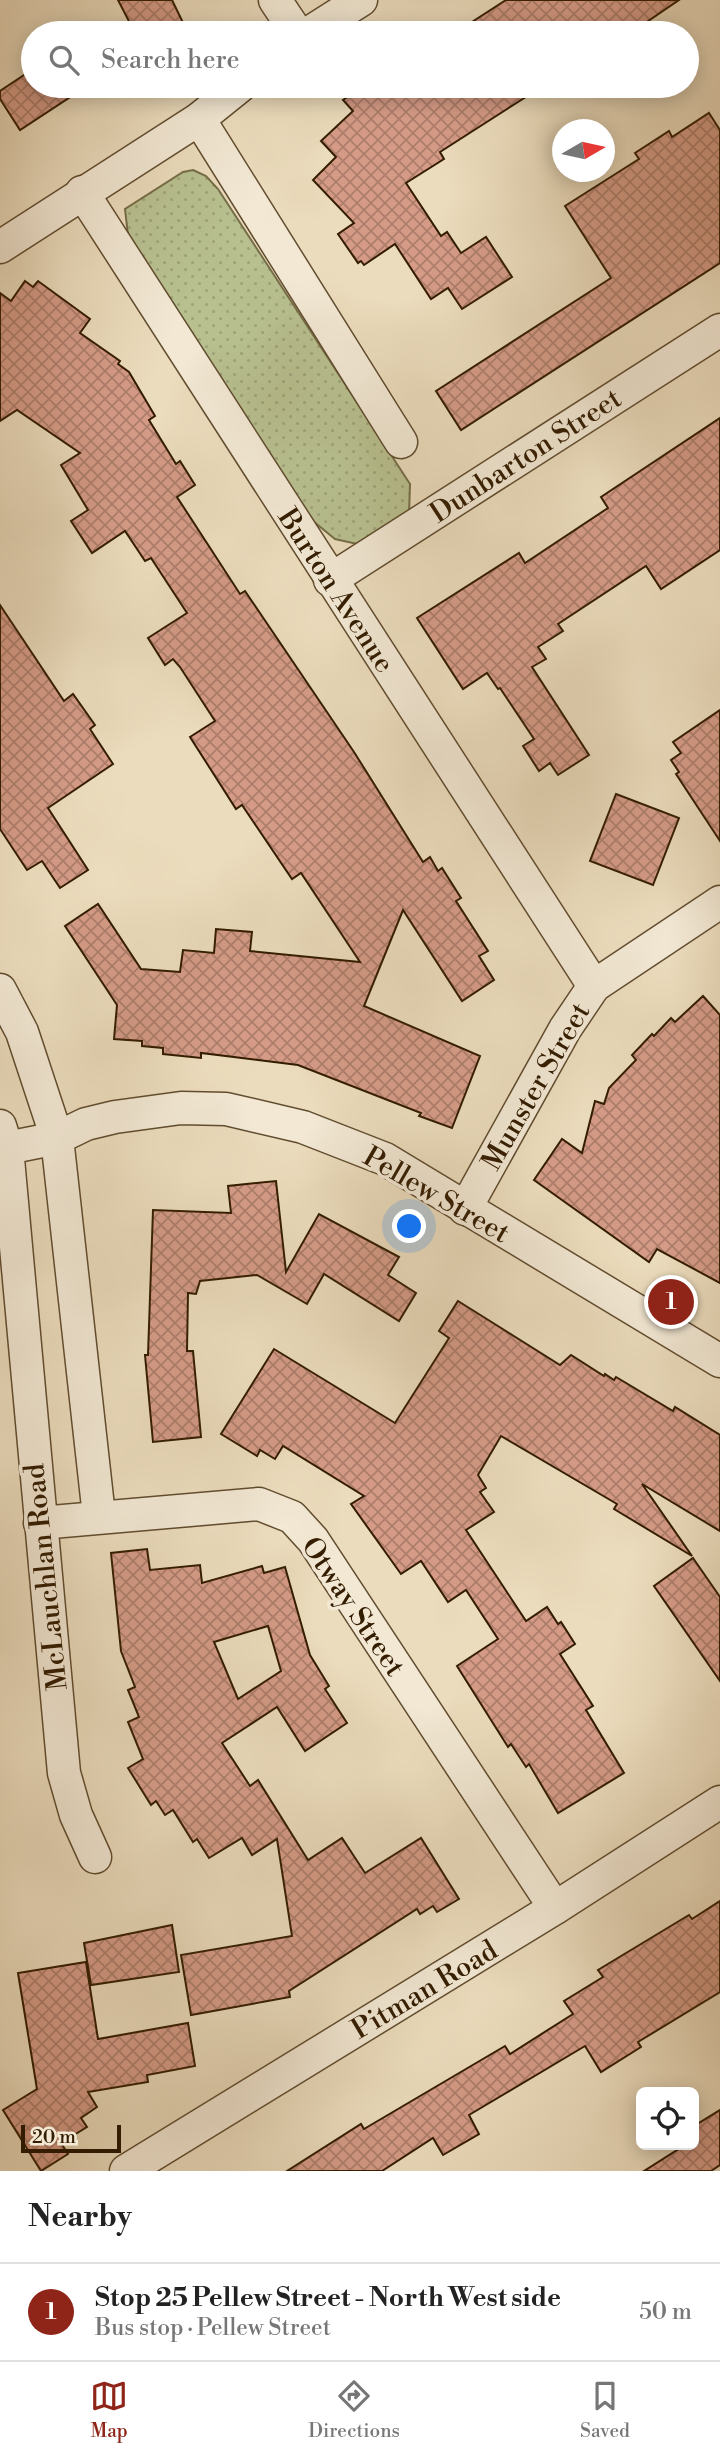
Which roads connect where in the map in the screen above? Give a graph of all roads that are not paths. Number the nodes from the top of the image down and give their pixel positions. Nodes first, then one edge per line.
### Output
1 (275, 0) edge
2 (361, 0) edge
3 (289, 21) edge
4 (328, 21) edge
5 (225, 98) edge
6 (199, 118) junction
7 (82, 192) junction
8 (0, 247) edge
9 (720, 330) edge
10 (401, 442) dead end
11 (330, 580) junction
12 (720, 902) edge
13 (594, 986) junction
14 (0, 990) edge
15 (3, 1137) edge
16 (57, 1138) junction
17 (465, 1209) junction
18 (720, 1361) edge
19 (14, 1400) edge
20 (99, 1516) junction
21 (40, 1523) junction
22 (720, 1802) edge
23 (95, 1857) dead end
24 (555, 1908) junction
25 (126, 2171) edge

1 - 3 street
2 - 4 street
5 - 6 street
6 - 7 street
6 - 10 street
7 - 8 street
7 - 11 street, Burton Avenue
9 - 11 street, Dunbarton Street
11 - 13 street, Burton Avenue
12 - 13 street, Munster Street
13 - 17 street, Munster Street
14 - 16 street
15 - 16 street, Pellew Street
15 - 19 street, McLauchlan Road
16 - 17 street, Pellew Street
16 - 20 street
17 - 18 street, Pellew Street
19 - 21 street, McLauchlan Road
20 - 21 street, Otway Street
20 - 24 street, Otway Street
21 - 23 street, McLauchlan Road
22 - 24 street, Pitman Road
24 - 25 street, Pitman Road

